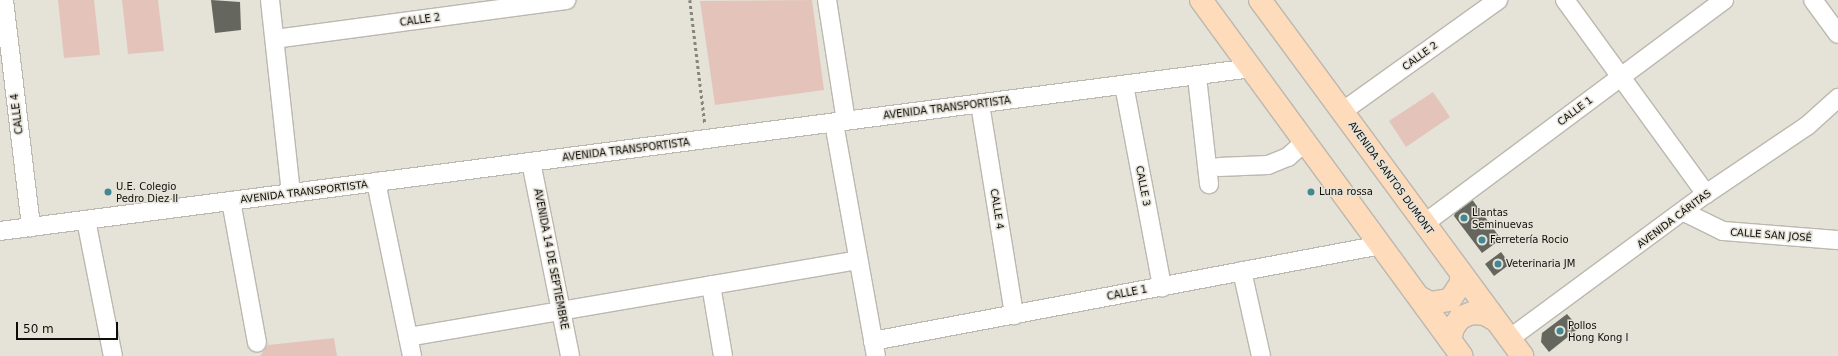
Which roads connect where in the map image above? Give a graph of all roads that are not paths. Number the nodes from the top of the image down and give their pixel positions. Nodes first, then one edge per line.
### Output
1 (4, 0) edge
2 (270, 0) edge
3 (566, 0) edge
4 (827, 0) edge
5 (1201, 0) edge
6 (1260, 0) edge
7 (1498, 0) edge
8 (1565, 0) edge
9 (1724, 0) edge
10 (1813, 0) edge
11 (1838, 34) edge
12 (275, 39) junction
13 (1251, 68) junction
14 (6, 71) edge
15 (1197, 77) junction
16 (1621, 77) junction
17 (1124, 85) junction
18 (1838, 98) edge
19 (980, 104) junction
20 (1343, 111) junction
21 (840, 122) junction
22 (1306, 141) junction
23 (531, 162) junction
24 (1219, 167) dead end
25 (376, 182) junction
26 (1209, 184) dead end
27 (291, 193) junction
28 (1706, 194) junction
29 (231, 201) junction
30 (1684, 212) junction
31 (86, 220) junction
32 (1425, 223) junction
33 (31, 227) junction
34 (0, 231) edge
35 (1838, 240) edge
36 (1381, 245) junction
37 (858, 260) junction
38 (1242, 271) junction
39 (1461, 273) junction
40 (711, 285) junction
41 (1162, 286) junction
42 (1421, 298) junction
43 (561, 311) junction
44 (1014, 315) junction
45 (1495, 320) junction
46 (408, 337) junction
47 (1509, 339) junction
48 (257, 343) dead end
49 (1456, 348) edge
50 (874, 349) edge
51 (113, 356) edge
52 (412, 356) edge
53 (570, 356) edge
54 (724, 356) edge
55 (1261, 356) edge
56 (1522, 356) edge

1 - 14 street, CALLE 4
2 - 12 street
3 - 12 street, CALLE 2
4 - 21 street
5 - 13 main road
6 - 20 main road, AVENIDA SANTOS DUMONT
7 - 20 street, CALLE 2
8 - 16 street
9 - 16 street, CALLE 1
10 - 11 street
12 - 27 street
13 - 15 street, AVENIDA TRANSPORTISTA
13 - 22 main road
14 - 33 street, CALLE 4
15 - 17 street, AVENIDA TRANSPORTISTA
15 - 26 street
16 - 28 street
16 - 32 street, CALLE 1
17 - 19 street, AVENIDA TRANSPORTISTA
17 - 41 street, CALLE 3
18 - 28 street, AVENIDA CÁRITAS
19 - 21 street, AVENIDA TRANSPORTISTA
19 - 44 street, CALLE 4
20 - 32 main road, AVENIDA SANTOS DUMONT
21 - 23 street, AVENIDA TRANSPORTISTA
21 - 37 street
22 - 24 street
22 - 36 main road
23 - 25 street, AVENIDA TRANSPORTISTA
23 - 43 street, AVENIDA 14 DE SEPTIEMBRE
25 - 27 street, AVENIDA TRANSPORTISTA
25 - 46 street
27 - 29 street, AVENIDA TRANSPORTISTA
28 - 30 street, AVENIDA CÁRITAS
29 - 31 street, AVENIDA TRANSPORTISTA
29 - 48 street
30 - 35 street, CALLE SAN JOSÉ
30 - 47 street, AVENIDA CÁRITAS
31 - 33 street, AVENIDA TRANSPORTISTA
31 - 51 street
32 - 39 main road, AVENIDA SANTOS DUMONT
33 - 34 street, AVENIDA TRANSPORTISTA
36 - 38 street, CALLE 1
36 - 42 main road
37 - 40 street
37 - 50 street
38 - 41 street, CALLE 1
38 - 55 street
39 - 42 main road
39 - 45 main road, AVENIDA SANTOS DUMONT
40 - 43 street
40 - 54 street
41 - 44 street, CALLE 1
42 - 49 main road
43 - 46 street
43 - 53 street, AVENIDA 14 DE SEPTIEMBRE
44 - 50 street, CALLE 1
45 - 47 main road, AVENIDA SANTOS DUMONT
45 - 49 main road
46 - 52 street
47 - 56 main road, AVENIDA SANTOS DUMONT

